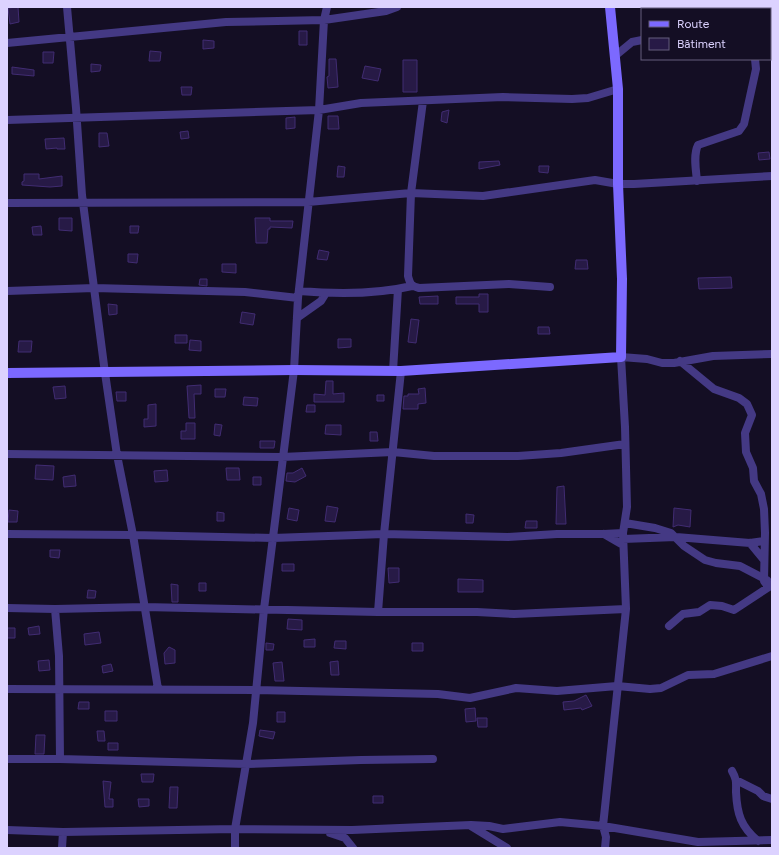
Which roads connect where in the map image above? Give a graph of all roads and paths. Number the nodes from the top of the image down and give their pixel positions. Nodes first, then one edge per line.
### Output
1 (67, 7) edge
2 (327, 7) edge
3 (397, 7) edge
4 (610, 7) edge
5 (324, 20) junction
6 (70, 37) junction
7 (641, 40) edge
8 (7, 43) edge
9 (616, 56) junction
10 (755, 60) edge
11 (618, 89) junction
12 (423, 101) junction
13 (319, 110) junction
14 (76, 117) junction
15 (7, 120) edge
16 (772, 176) edge
17 (697, 181) junction
18 (618, 184) junction
19 (411, 193) junction
20 (308, 202) junction
21 (7, 203) edge
22 (83, 203) junction
23 (412, 286) junction
24 (94, 288) junction
25 (550, 288) dead end
26 (398, 289) junction
27 (7, 291) edge
28 (326, 293) junction
29 (298, 295) junction
30 (297, 318) junction
31 (772, 354) edge
32 (620, 357) junction
33 (680, 361) junction
34 (294, 370) junction
35 (397, 371) junction
36 (7, 373) edge
37 (105, 373) junction
38 (625, 444) junction
39 (393, 452) junction
40 (7, 454) edge
41 (117, 456) junction
42 (282, 457) junction
43 (624, 523) junction
44 (7, 534) edge
45 (133, 534) junction
46 (384, 534) junction
47 (604, 534) junction
48 (676, 537) junction
49 (273, 538) junction
50 (623, 539) junction
51 (764, 541) junction
52 (750, 543) junction
53 (764, 560) junction
54 (764, 579) junction
55 (772, 585) edge
56 (144, 607) junction
57 (7, 608) edge
58 (55, 609) junction
59 (626, 609) junction
60 (264, 610) junction
61 (378, 612) junction
62 (669, 626) dead end
63 (772, 656) edge
64 (617, 686) junction
65 (60, 688) junction
66 (7, 689) edge
67 (158, 689) junction
68 (256, 690) junction
69 (7, 759) edge
70 (60, 759) junction
71 (432, 759) dead end
72 (247, 764) junction
73 (732, 771) dead end
74 (736, 780) junction
75 (772, 799) edge
76 (471, 825) junction
77 (603, 826) junction
78 (235, 829) junction
79 (7, 830) edge
80 (322, 830) junction
81 (352, 830) junction
82 (63, 832) junction
83 (748, 832) junction
84 (772, 840) edge
85 (744, 841) junction
86 (758, 841) junction
87 (62, 848) edge
88 (235, 848) edge
89 (354, 848) edge
90 (507, 848) edge
91 (605, 848) edge

1 - 6 street
2 - 5 street
3 - 5 street
4 - 9 street
5 - 6 street
5 - 13 street
6 - 8 street
6 - 14 street
7 - 9 street
9 - 11 street
10 - 17 street
11 - 12 street
11 - 18 street
12 - 13 street
12 - 19 street
13 - 14 street
13 - 20 street
14 - 15 street
14 - 22 street
16 - 17 street
17 - 18 street
18 - 19 street
18 - 32 street
19 - 20 street
19 - 23 street
20 - 22 street
20 - 29 street
21 - 22 street
22 - 24 street
23 - 25 street
23 - 26 street
24 - 27 street
24 - 29 street
24 - 37 street
26 - 28 street
26 - 35 street
28 - 29 street
28 - 30 street
29 - 30 street
30 - 34 street
31 - 33 street
32 - 33 street
32 - 35 street
32 - 38 street
33 - 51 street
34 - 35 street
34 - 37 street
34 - 42 street
35 - 39 street
36 - 37 street
37 - 41 street
38 - 39 street
38 - 43 street
39 - 42 street
39 - 46 street
40 - 41 street
41 - 42 street
41 - 45 street
42 - 49 street
43 - 48 street
43 - 50 street
44 - 45 street
45 - 49 street
45 - 56 street
46 - 47 street
46 - 49 street
46 - 61 street
47 - 50 street
47 - 50 street
48 - 50 street
48 - 52 street
48 - 54 street
49 - 60 street
50 - 59 street
51 - 52 street
51 - 53 street
52 - 53 street
53 - 54 street
54 - 55 street
55 - 62 street
56 - 58 street
56 - 60 street
56 - 67 street
57 - 58 street
58 - 65 street
59 - 61 street
59 - 64 street
60 - 61 street
60 - 68 street
63 - 64 street
64 - 68 street
64 - 77 street
65 - 66 street
65 - 67 street
65 - 70 street
67 - 68 street
68 - 72 street
69 - 70 street
70 - 72 street
71 - 72 street
72 - 78 street
73 - 74 street
74 - 75 street
74 - 83 street
76 - 77 street
76 - 81 street
76 - 90 street
77 - 85 street
77 - 91 street
78 - 80 street
78 - 82 street
78 - 88 street
79 - 82 street
80 - 81 street
80 - 89 street
81 - 89 street
82 - 87 street
83 - 85 street
83 - 86 street
84 - 86 street
85 - 86 street

